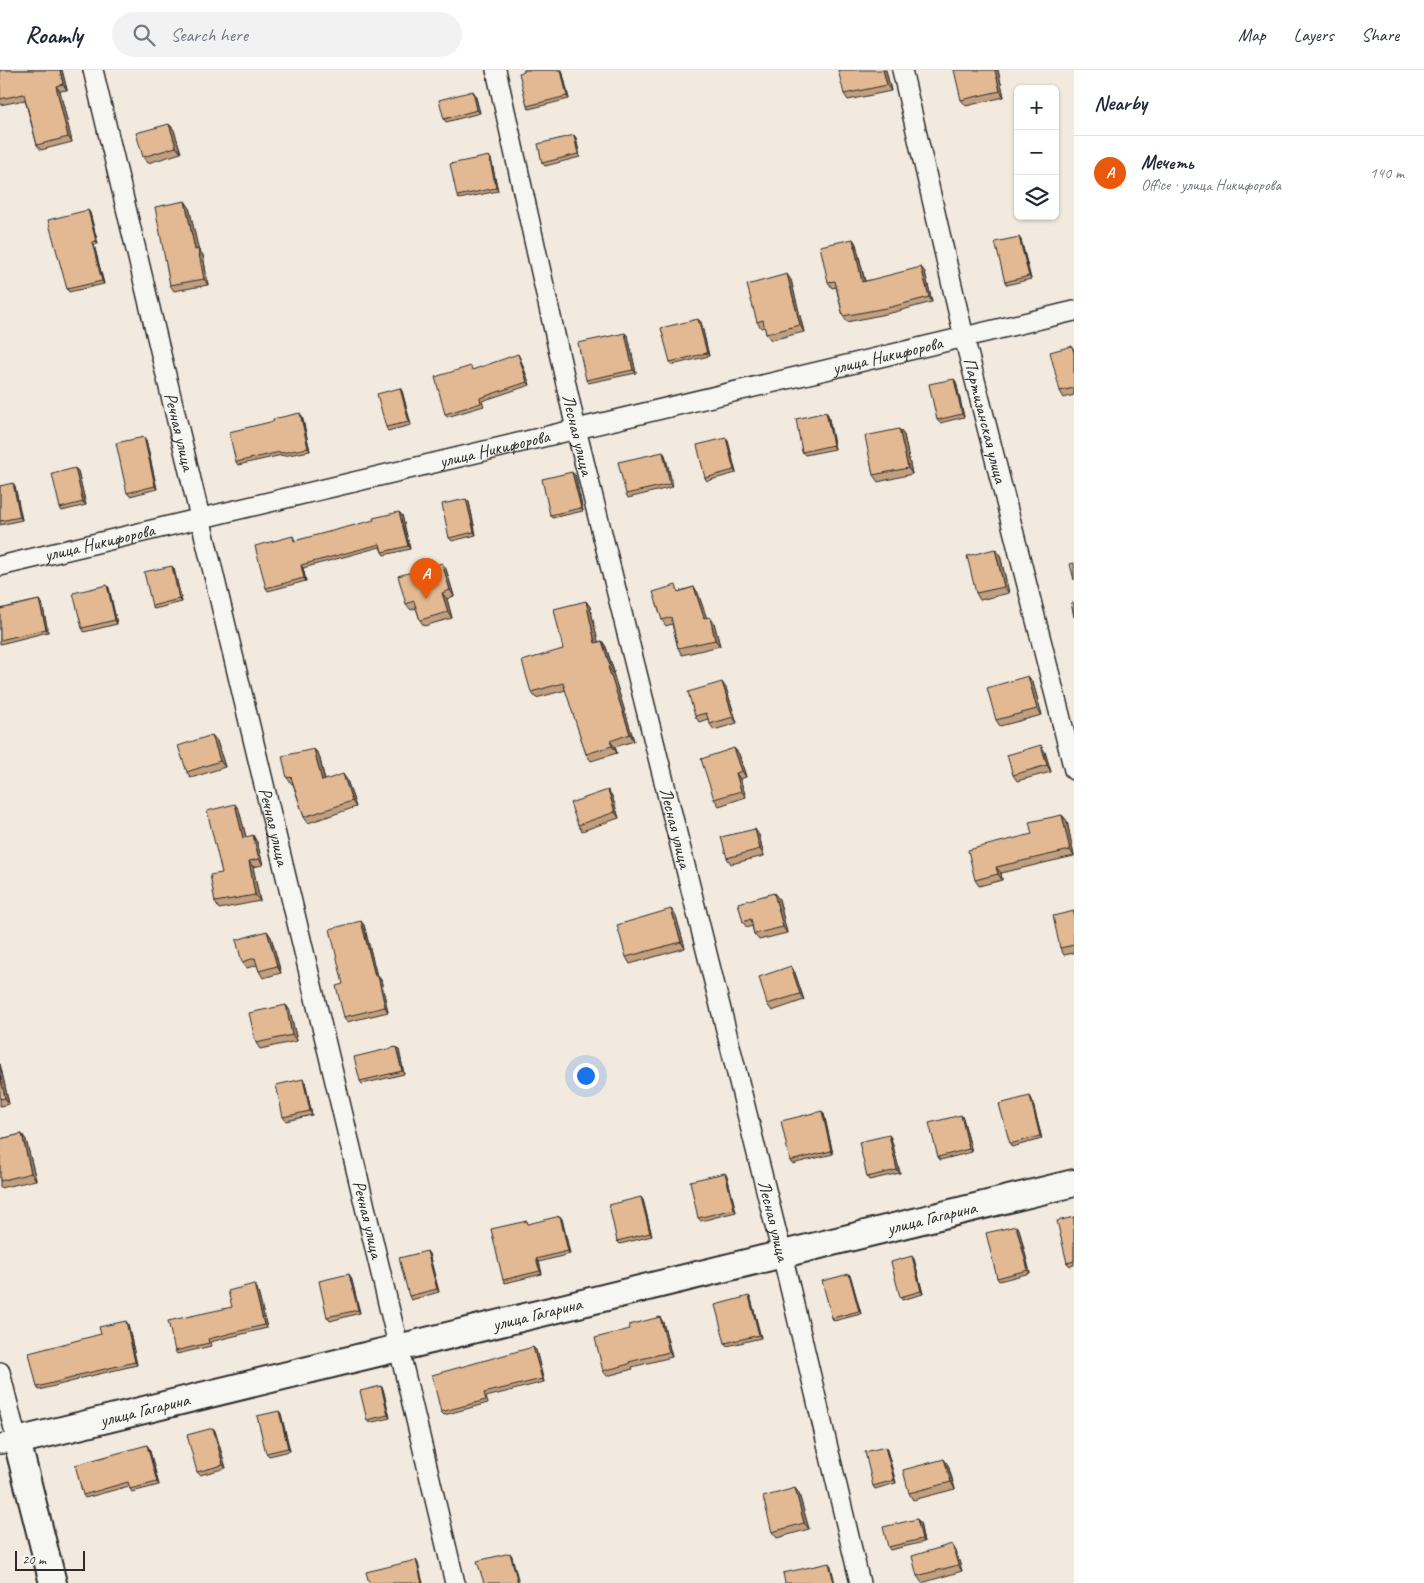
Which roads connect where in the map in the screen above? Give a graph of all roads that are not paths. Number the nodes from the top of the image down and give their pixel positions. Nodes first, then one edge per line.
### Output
1 (93, 70) edge
2 (496, 70) edge
3 (902, 70) edge
4 (1074, 310) edge
5 (964, 337) junction
6 (576, 429) junction
7 (201, 519) junction
8 (0, 566) edge
9 (1074, 770) edge
10 (1074, 1183) edge
11 (782, 1254) junction
12 (398, 1348) junction
13 (0, 1372) edge
14 (8, 1442) edge
15 (54, 1583) edge
16 (455, 1583) edge
17 (860, 1583) edge

1 - 7 street, Речная улица
2 - 6 street, Лесная улица
3 - 5 street, Партизанская улица
4 - 5 street, улица Никифорова
5 - 6 street, улица Никифорова
5 - 9 street, Партизанская улица
6 - 7 street, улица Никифорова
6 - 11 street, Лесная улица
7 - 8 street, улица Никифорова
7 - 12 street, Речная улица
10 - 11 main road, улица Гагарина
11 - 12 main road, улица Гагарина
11 - 17 street, Лесная улица
12 - 14 main road, улица Гагарина
12 - 16 street, Речная улица
13 - 14 street
14 - 15 main road

